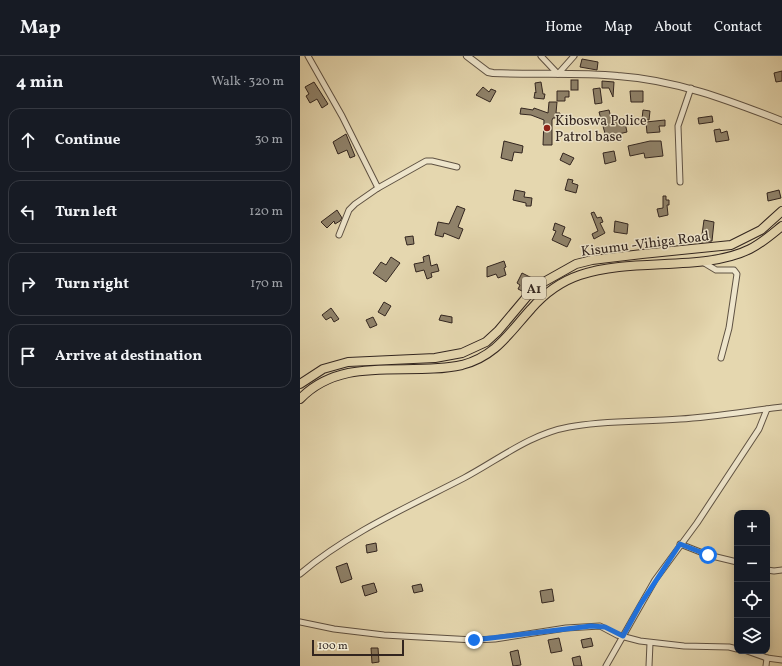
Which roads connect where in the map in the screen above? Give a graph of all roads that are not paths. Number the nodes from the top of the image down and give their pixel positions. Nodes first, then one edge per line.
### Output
1 (308, 56) edge
2 (467, 56) edge
3 (541, 56) edge
4 (574, 56) edge
5 (558, 74) junction
6 (691, 88) junction
7 (782, 120) edge
8 (457, 167) dead end
9 (680, 182) dead end
10 (378, 188) junction
11 (782, 211) edge
12 (782, 226) edge
13 (339, 235) dead end
14 (700, 260) junction
15 (721, 358) dead end
16 (300, 384) edge
17 (300, 398) edge
18 (782, 406) edge
19 (767, 409) junction
20 (680, 544) junction
21 (734, 561) edge
22 (770, 570) edge
23 (782, 570) edge
24 (300, 574) edge
25 (300, 622) edge
26 (623, 636) junction
27 (650, 643) junction
28 (734, 648) edge
29 (756, 654) edge
30 (767, 658) junction
31 (782, 660) edge
32 (606, 666) edge
33 (649, 666) edge
34 (766, 666) edge

1 - 10 street
2 - 5 street
3 - 5 street
4 - 5 street
5 - 6 street
6 - 7 street
6 - 9 street
8 - 10 street
10 - 13 street
11 - 16 highway, Kisumu -Vihiga Road / A1
12 - 14 highway, Kisumu -Vihiga Road / A1
14 - 15 street
14 - 17 highway, Kisumu -Vihiga Road / A1
18 - 19 street
19 - 20 street
19 - 24 street
20 - 21 street
20 - 26 street
22 - 23 street
25 - 26 street
26 - 27 street
26 - 32 street
27 - 28 street
27 - 33 street
29 - 30 street
30 - 31 street
30 - 34 street

